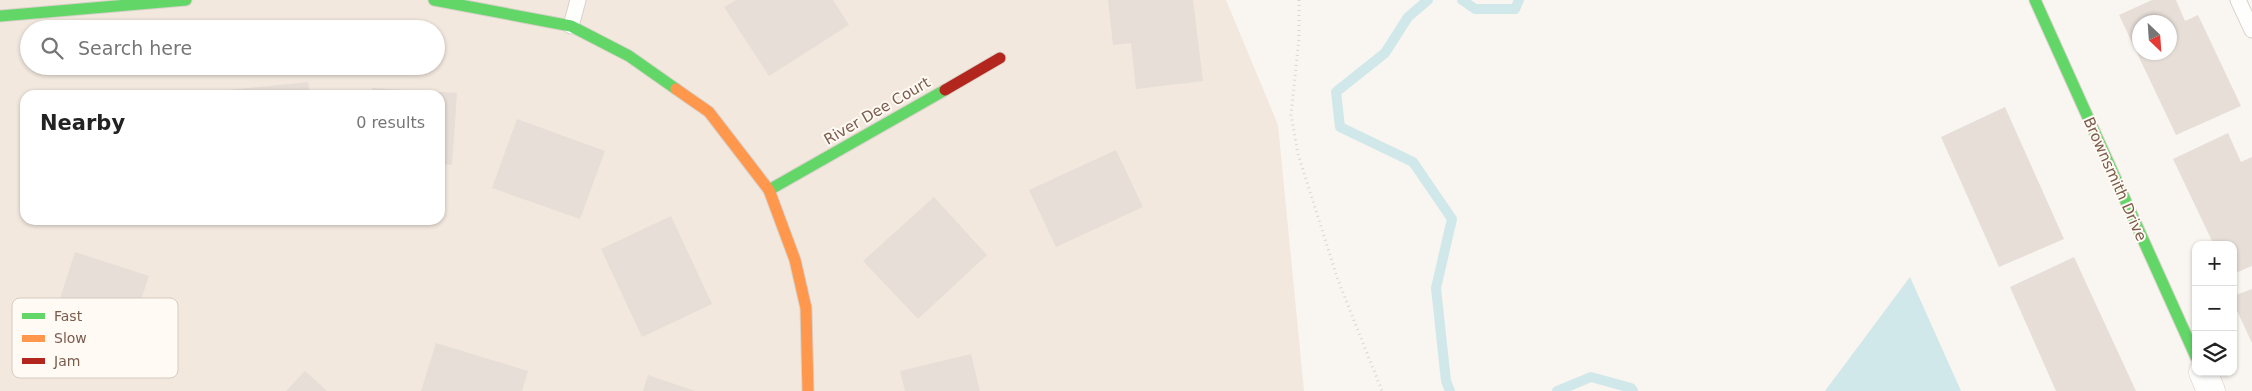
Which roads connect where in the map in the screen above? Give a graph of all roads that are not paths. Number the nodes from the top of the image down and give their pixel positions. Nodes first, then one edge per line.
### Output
1 (186, 0) edge
2 (434, 0) edge
3 (578, 0) edge
4 (2034, 0) edge
5 (2238, 0) edge
6 (0, 16) edge
7 (572, 26) junction
8 (2252, 30) edge
9 (1000, 58) dead end
10 (769, 190) junction
11 (2192, 348) edge
12 (2205, 376) edge
13 (808, 391) edge
14 (2211, 391) edge

1 - 6 street
2 - 7 street
3 - 7 lane
4 - 11 street, Brownsmith Drive
5 - 8 lane
7 - 10 street
9 - 10 street, River Dee Court
10 - 13 street
12 - 14 street

